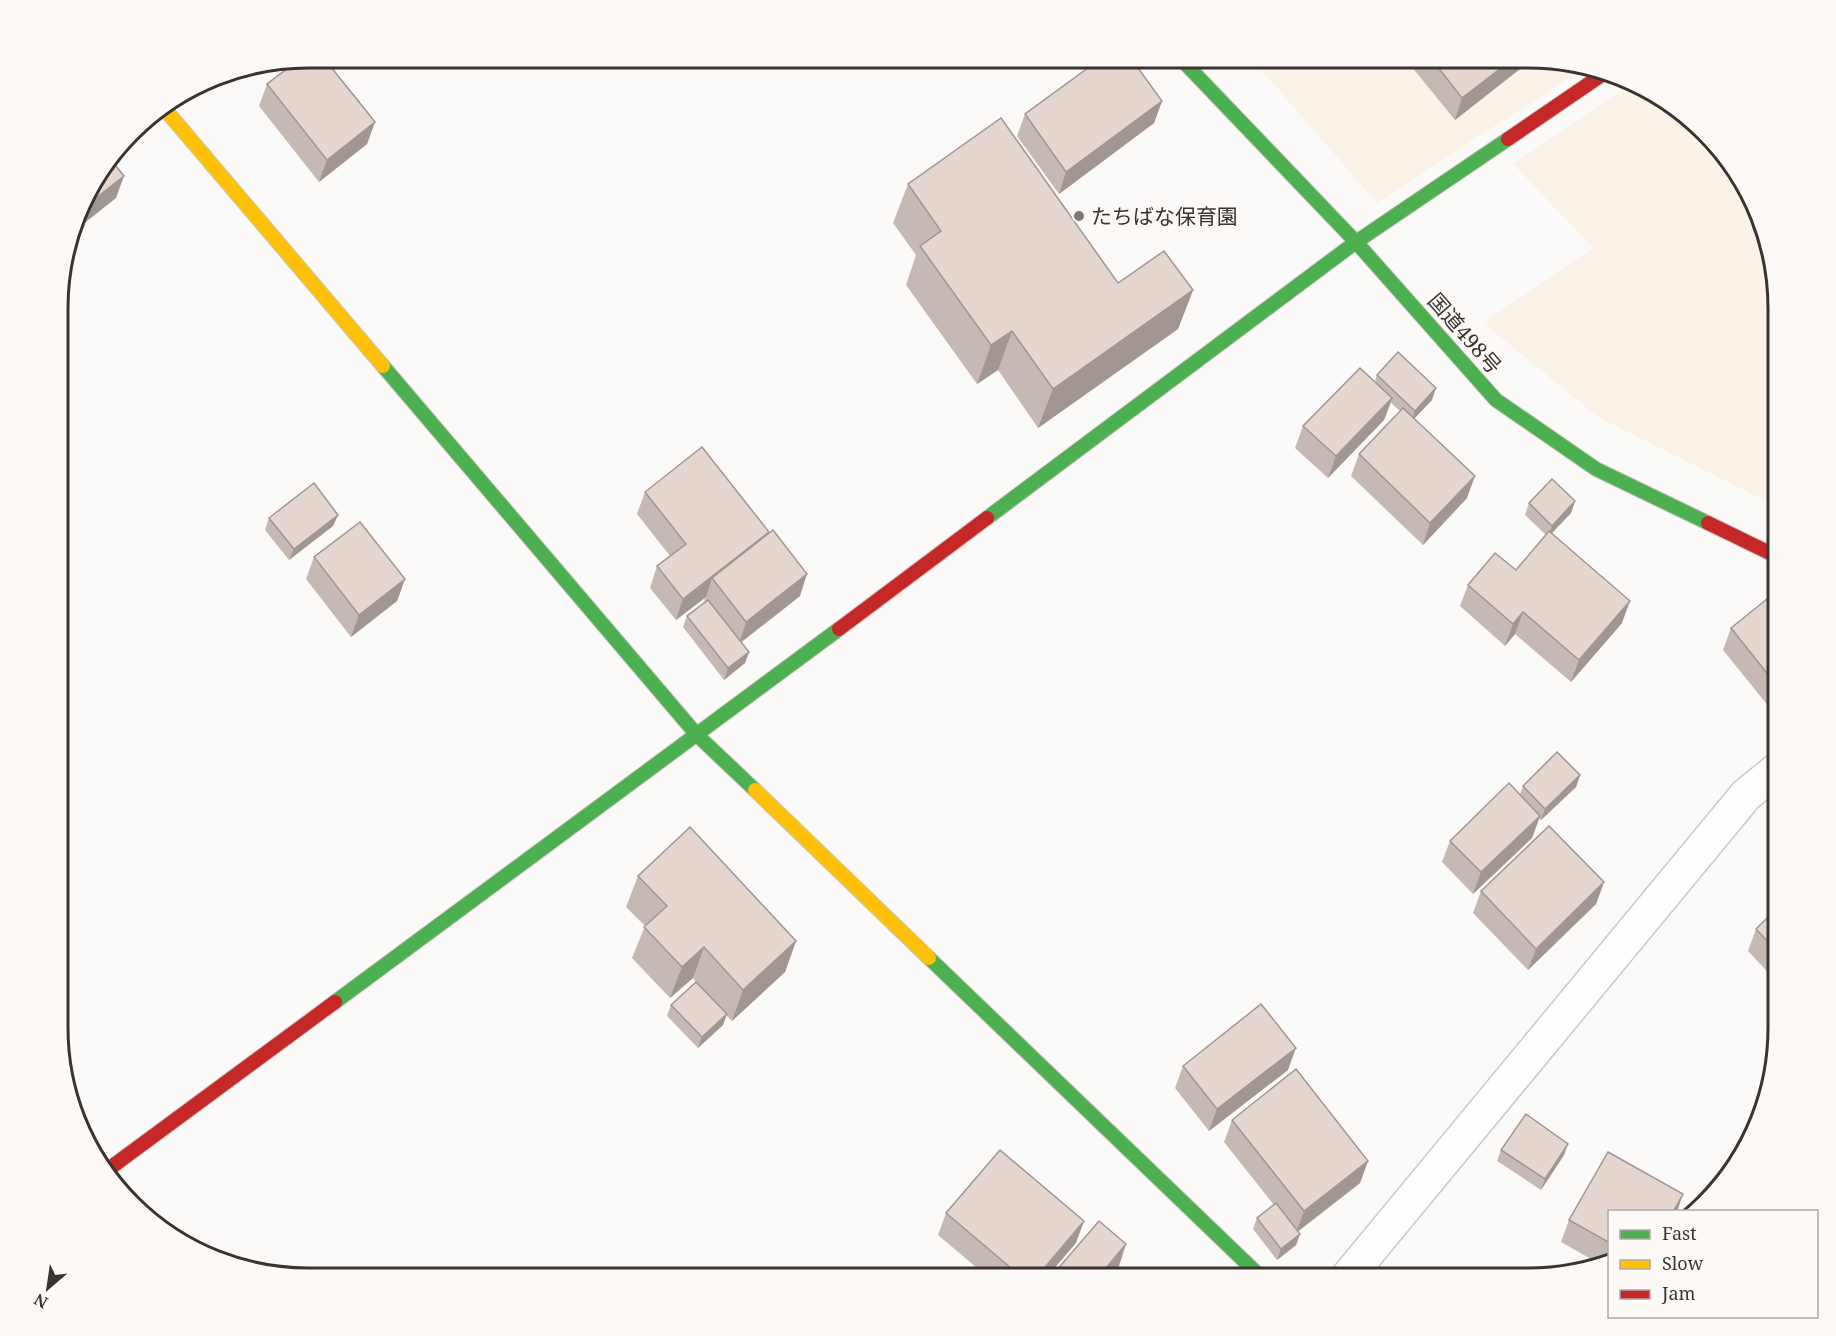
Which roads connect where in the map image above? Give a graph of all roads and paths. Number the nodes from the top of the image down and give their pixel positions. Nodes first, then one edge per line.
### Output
1 (1190, 68) edge
2 (1597, 78) edge
3 (168, 112) edge
4 (1356, 242) junction
5 (1768, 552) edge
6 (697, 735) junction
7 (1768, 778) edge
8 (111, 1167) edge
9 (1252, 1268) edge
10 (1355, 1268) edge

1 - 4 main road, 国道498号
2 - 4 main road
3 - 6 main road
4 - 5 main road, 国道498号
4 - 6 main road
6 - 8 main road
6 - 9 main road
7 - 10 street

